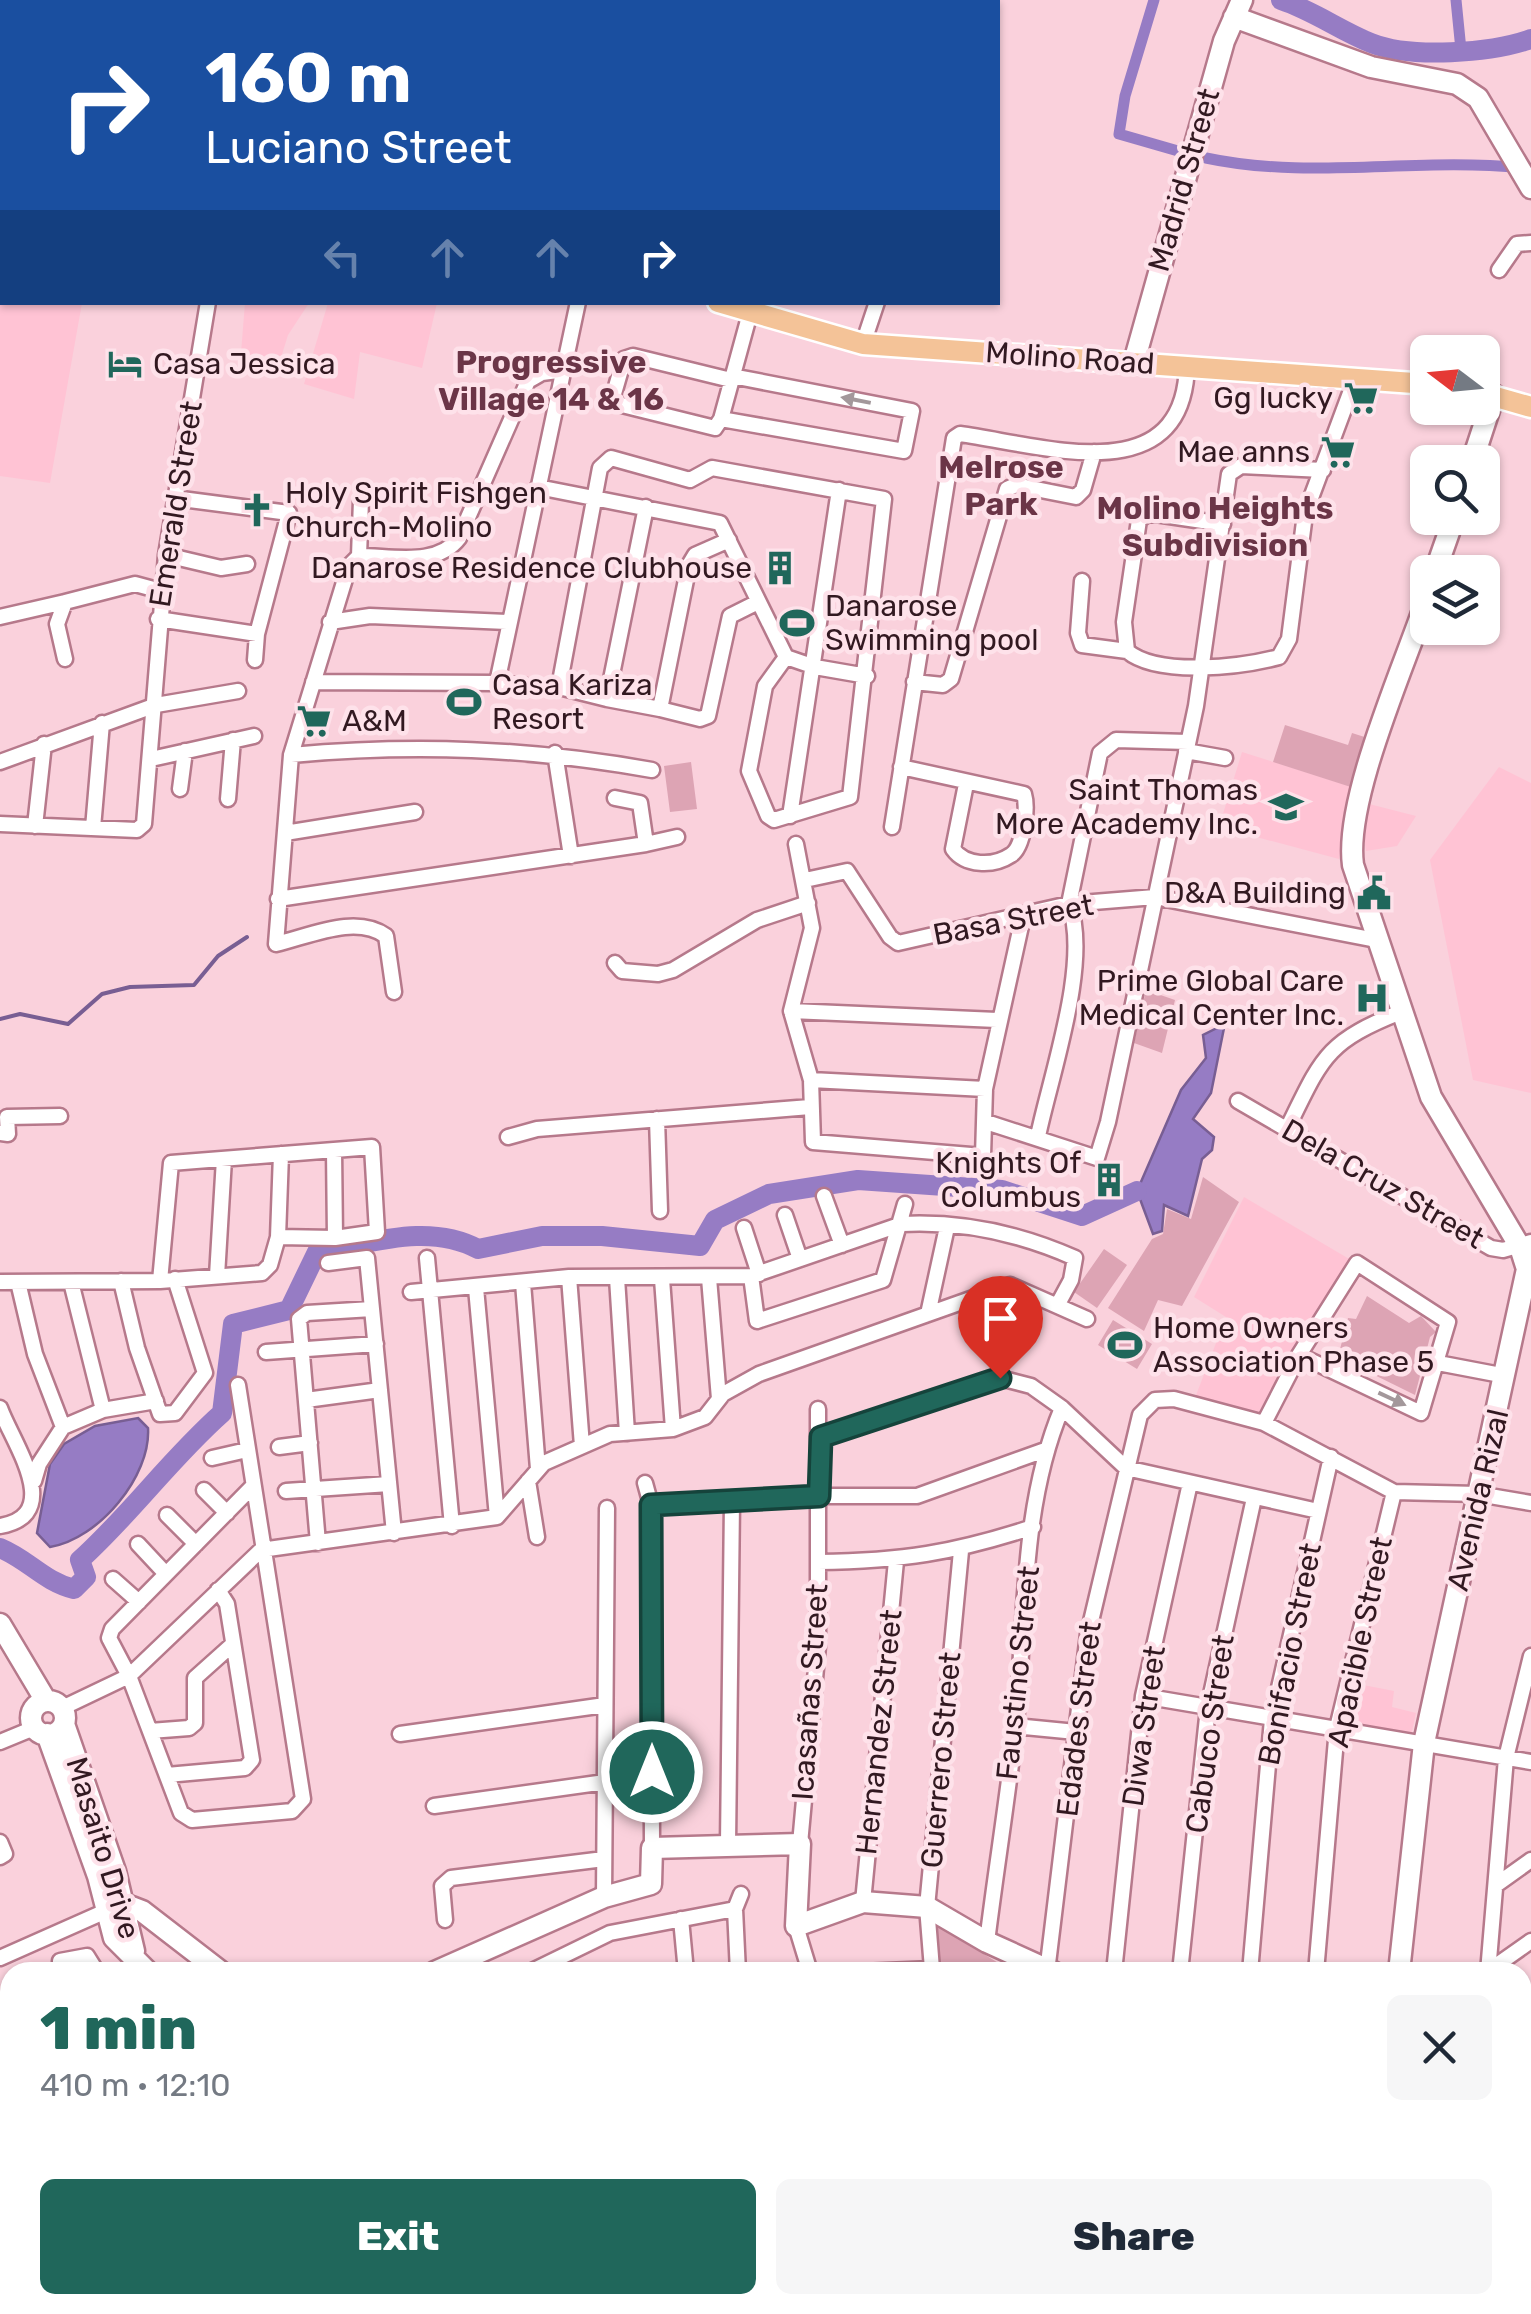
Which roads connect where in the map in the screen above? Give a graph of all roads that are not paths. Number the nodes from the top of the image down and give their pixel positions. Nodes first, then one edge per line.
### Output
1 (1241, 11) edge
2 (1529, 186) edge
3 (1531, 243) edge
4 (1499, 270) dead end
5 (207, 305) edge
6 (577, 305) edge
7 (727, 305) edge
8 (876, 305) edge
9 (750, 313) junction
10 (863, 344) junction
11 (1141, 362) junction
12 (1182, 365) junction
13 (565, 370) junction
14 (1356, 377) junction
15 (732, 378) junction
16 (1410, 382) edge
17 (1500, 398) edge
18 (1531, 407) edge
19 (721, 419) junction
20 (1094, 452) junction
21 (1323, 470) junction
22 (538, 487) junction
23 (838, 490) junction
24 (594, 497) junction
25 (174, 498) junction
26 (362, 500) dead end
27 (646, 507) junction
28 (1223, 524) junction
29 (729, 540) junction
30 (166, 556) junction
31 (359, 556) junction
32 (246, 564) dead end
33 (1082, 582) dead end
34 (162, 591) junction
35 (65, 602) junction
36 (756, 603) junction
37 (0, 617) edge
38 (158, 619) junction
39 (330, 622) junction
40 (507, 622) junction
41 (256, 634) junction
42 (1411, 645) edge
43 (1127, 651) junction
44 (786, 657) junction
45 (65, 659) dead end
46 (254, 660) dead end
47 (1201, 665) junction
48 (815, 668) junction
49 (867, 676) junction
50 (313, 682) junction
51 (914, 682) junction
52 (498, 683) junction
53 (526, 686) dead end
54 (238, 691) dead end
55 (606, 699) junction
56 (156, 706) junction
57 (660, 709) junction
58 (102, 723) junction
59 (254, 736) dead end
60 (233, 740) junction
61 (44, 744) junction
62 (1187, 746) junction
63 (184, 751) junction
64 (555, 752) junction
65 (291, 755) junction
66 (1226, 758) dead end
67 (151, 759) junction
68 (0, 762) edge
69 (901, 768) junction
70 (652, 770) dead end
71 (0, 771) edge
72 (966, 784) junction
73 (180, 789) dead end
74 (615, 798) dead end
75 (228, 800) dead end
76 (415, 812) dead end
77 (790, 816) junction
78 (0, 824) edge
79 (36, 826) junction
80 (892, 826) dead end
81 (94, 828) junction
82 (285, 833) junction
83 (677, 837) dead end
84 (646, 844) junction
85 (796, 844) dead end
86 (570, 856) junction
87 (805, 880) junction
88 (278, 898) junction
89 (1154, 898) junction
90 (1069, 904) junction
91 (809, 907) junction
92 (1023, 917) junction
93 (1376, 940) junction
94 (615, 963) dead end
95 (394, 992) dead end
96 (790, 1011) junction
97 (1400, 1012) junction
98 (997, 1020) junction
99 (811, 1080) junction
100 (986, 1089) junction
101 (1238, 1101) dead end
102 (810, 1107) junction
103 (60, 1116) dead end
104 (657, 1119) junction
105 (986, 1122) junction
106 (1286, 1129) junction
107 (0, 1133) edge
108 (1038, 1136) junction
109 (508, 1137) dead end
110 (334, 1150) junction
111 (281, 1154) junction
112 (224, 1159) junction
113 (824, 1196) dead end
114 (905, 1204) dead end
115 (660, 1212) dead end
116 (785, 1215) dead end
117 (902, 1224) junction
118 (947, 1227) junction
119 (744, 1228) dead end
120 (278, 1237) junction
121 (335, 1238) junction
122 (1525, 1244) edge
123 (842, 1245) junction
124 (427, 1258) dead end
125 (800, 1259) junction
126 (328, 1264) dead end
127 (755, 1275) junction
128 (217, 1276) junction
129 (569, 1277) junction
130 (617, 1278) junction
131 (709, 1278) junction
132 (662, 1279) junction
133 (168, 1280) junction
134 (121, 1281) junction
135 (0, 1282) edge
136 (18, 1282) junction
137 (71, 1282) junction
138 (522, 1283) junction
139 (476, 1288) junction
140 (430, 1290) junction
141 (411, 1292) dead end
142 (1058, 1304) junction
143 (372, 1309) junction
144 (928, 1314) junction
145 (1087, 1319) dead end
146 (376, 1344) junction
147 (302, 1350) junction
148 (266, 1352) dead end
149 (1299, 1355) junction
150 (1438, 1363) junction
151 (1506, 1376) junction
152 (238, 1385) dead end
153 (380, 1390) junction
154 (719, 1399) junction
155 (306, 1400) junction
156 (156, 1401) junction
157 (0, 1408) edge
158 (1062, 1408) junction
159 (818, 1409) dead end
160 (103, 1410) junction
161 (1264, 1424) junction
162 (63, 1427) junction
163 (674, 1428) junction
164 (627, 1433) junction
165 (821, 1437) junction
166 (310, 1443) junction
167 (582, 1446) junction
168 (278, 1447) dead end
169 (247, 1450) junction
170 (1044, 1450) junction
171 (1332, 1457) junction
172 (212, 1458) dead end
173 (1126, 1468) junction
174 (533, 1475) junction
175 (34, 1481) junction
176 (644, 1483) dead end
177 (1190, 1483) junction
178 (390, 1484) junction
179 (252, 1487) junction
180 (204, 1490) dead end
181 (314, 1490) junction
182 (286, 1491) dead end
183 (1394, 1492) junction
184 (1478, 1494) junction
185 (819, 1496) junction
186 (1254, 1498) junction
187 (732, 1502) junction
188 (1531, 1502) edge
189 (651, 1505) junction
190 (607, 1508) dead end
191 (1318, 1511) junction
192 (227, 1512) junction
193 (167, 1515) dead end
194 (497, 1517) junction
195 (0, 1526) edge
196 (452, 1526) junction
197 (1032, 1526) junction
198 (394, 1533) junction
199 (537, 1537) dead end
200 (318, 1543) junction
201 (138, 1544) dead end
202 (196, 1544) junction
203 (260, 1550) junction
204 (961, 1551) junction
205 (896, 1561) junction
206 (818, 1562) junction
207 (166, 1574) junction
208 (113, 1579) dead end
209 (218, 1590) junction
210 (138, 1602) junction
211 (0, 1624) edge
212 (233, 1644) junction
213 (0, 1648) edge
214 (1530, 1660) edge
215 (129, 1676) junction
216 (1144, 1696) junction
217 (605, 1705) junction
218 (1208, 1708) junction
219 (48, 1717) junction
220 (1272, 1718) junction
221 (1016, 1726) junction
222 (1337, 1728) junction
223 (150, 1731) junction
224 (1076, 1732) junction
225 (400, 1734) dead end
226 (0, 1742) edge
227 (1424, 1743) junction
228 (1506, 1758) junction
229 (1531, 1762) edge
230 (166, 1775) junction
231 (605, 1782) junction
232 (434, 1806) dead end
233 (728, 1844) junction
234 (800, 1844) junction
235 (652, 1848) junction
236 (604, 1859) junction
237 (1531, 1860) edge
238 (1496, 1885) junction
239 (741, 1894) dead end
240 (604, 1897) junction
241 (863, 1902) junction
242 (928, 1907) junction
243 (114, 1908) junction
244 (734, 1909) junction
245 (680, 1919) junction
246 (445, 1920) dead end
247 (796, 1926) junction
248 (1531, 1941) edge
249 (986, 1942) junction
250 (0, 1958) edge
251 (60, 1961) dead end
252 (90, 1962) edge
253 (141, 1962) edge
254 (208, 1962) edge
255 (458, 1962) edge
256 (561, 1962) edge
257 (682, 1962) edge
258 (737, 1962) edge
259 (807, 1962) edge
260 (932, 1962) edge
261 (1029, 1962) edge
262 (1051, 1962) edge
263 (1115, 1962) edge
264 (1181, 1962) edge
265 (1251, 1962) edge
266 (1317, 1962) edge
267 (1400, 1962) edge
268 (1489, 1962) edge
269 (1502, 1962) edge

1 - 2 street
1 - 11 street, Madrid Street
3 - 4 street
5 - 25 street, Emerald Street
6 - 13 street
7 - 9 main road, Molino Road
8 - 10 street
9 - 10 main road, Molino Road
9 - 15 street
10 - 11 main road, Molino Road
11 - 12 main road, Molino Road
12 - 14 main road, Molino Road
12 - 20 street
13 - 22 street
13 - 31 street
14 - 16 main road, Molino Road
14 - 21 street
15 - 19 street
15 - 19 street
19 -> 15 street
17 - 18 main road
20 - 51 street
20 - 51 street
21 - 28 street
21 - 47 street
22 - 24 street
22 - 40 street
23 - 24 street
23 - 48 street
23 - 49 street
24 - 27 street
24 - 55 street
25 - 30 street, Emerald Street
25 - 41 street
26 - 31 street
27 - 29 street
27 - 55 street
28 - 43 street
28 - 47 street
29 - 36 street
29 - 57 street
30 - 32 street
30 - 34 street, Emerald Street
31 - 39 street
33 - 43 street
34 - 35 street
34 - 38 street, Emerald Street
35 - 37 street
35 - 45 street
36 - 44 street
36 - 57 street
38 - 41 street
38 - 56 street, Emerald Street
39 - 40 street
39 - 50 street
40 - 52 street
41 - 46 street
42 - 93 street, Avenida Rizal
43 - 47 street
44 - 48 street
44 - 77 street
47 - 62 street
48 - 49 street
48 - 77 street
49 - 77 street
50 - 52 street
50 - 65 street
51 - 69 street
52 - 53 street
54 - 56 street
55 - 57 street
56 - 58 street
56 - 67 street, Emerald Street
58 - 61 street
58 - 81 street
59 - 60 street
60 - 63 street
60 - 75 street
61 - 68 street
61 - 79 street
62 - 66 street
62 - 89 street
62 - 90 street
63 - 67 street
63 - 73 street
64 - 65 street
64 - 70 street
64 - 86 street
65 - 82 street
67 - 81 street, Emerald Street
68 - 71 street
69 - 72 street
69 - 80 street
72 - 72 street
74 - 84 street
76 - 82 street
78 - 79 street
79 - 81 street
82 - 88 street
83 - 84 street
84 - 86 street
85 - 87 street
86 - 88 street
87 - 91 street
87 - 92 street, Basa Street
88 - 95 street
89 - 90 street, Basa Street
89 - 93 street, Basa Street
89 - 108 street
90 - 92 street, Basa Street
90 - 108 street
91 - 94 street
91 - 96 street
92 - 98 street
93 - 97 street, Avenida Rizal
96 - 98 street
96 - 99 street
97 - 106 street
97 - 122 street, Avenida Rizal
98 - 100 street
99 - 100 street
99 - 102 street
100 - 105 street
101 - 106 street, Dela Cruz Street
102 - 104 street
102 - 105 street
103 - 107 street
104 - 109 street
104 - 115 street
105 - 108 street
106 - 122 street, Dela Cruz Street
110 - 111 street
110 - 121 street
110 - 121 street
111 - 112 street
111 - 120 street
112 - 128 street
112 - 133 street
113 - 123 street
114 - 117 street
116 - 125 street
117 - 118 street
117 - 123 street
117 - 127 street
118 - 142 street
118 - 144 street
119 - 127 street
120 - 121 street
120 - 128 street
122 - 151 street, Avenida Rizal
123 - 125 street
124 - 140 street
125 - 127 street
126 - 143 street
127 - 131 street
128 - 133 street
129 - 130 street
129 - 138 street
129 - 167 street
130 - 132 street
130 - 164 street
131 - 132 street
131 - 154 street
132 - 163 street
133 - 134 street
133 - 156 street
134 - 137 street
134 - 156 street
135 - 136 street
136 - 137 street
136 - 162 street
137 - 160 street
138 - 139 street
138 - 174 street
139 - 140 street
139 - 194 street
140 - 141 street
140 - 196 street
142 - 144 street
142 - 145 street
143 - 146 street
143 - 147 street
144 - 154 street
146 - 147 street
146 - 153 street
147 - 148 street
147 - 155 street
149 -> 150 street
149 - 150 street
149 - 161 street
150 - 151 street
151 - 184 street, Avenida Rizal
152 - 169 street
153 - 155 street
153 - 178 street
154 - 163 street
155 - 166 street
156 - 160 street
157 - 175 street
158 - 165 street
158 - 170 street, Faustino Street
158 - 173 street
159 - 165 street, Icasañas Street
160 - 162 street
161 - 171 street
161 - 173 street, Edades Street
162 - 175 street
163 - 164 street
164 - 167 street
165 - 185 street, Icasañas Street
166 - 168 street
166 - 181 street
167 - 174 street
169 - 172 street
169 - 179 street
170 - 185 street
170 - 197 street, Faustino Street
171 - 183 street
171 - 191 street, Bonifacio Street
173 - 177 street
173 - 224 street, Edades Street
174 - 194 street
174 - 199 street
175 - 195 street
176 - 189 street
177 - 186 street
177 - 216 street, Diwa Street
178 - 181 street
178 - 198 street
179 - 192 street
179 - 203 street
180 - 192 street
181 - 182 street
181 - 200 street
183 - 184 street
183 - 222 street, Apacible Street
184 - 188 street
184 - 227 street, Avenida Rizal
185 - 187 street
185 - 206 street, Icasañas Street
186 - 191 street
186 - 218 street, Cabuco Street
187 - 189 street
187 - 233 street
189 - 235 street
190 - 217 street
191 - 220 street, Bonifacio Street
192 - 202 street
193 - 202 street
194 - 196 street
196 - 198 street
197 - 204 street
197 - 221 street, Faustino Street
198 - 200 street
200 - 203 street
201 - 207 street
202 - 207 street
203 - 209 street
203 - 230 street
204 - 205 street
204 - 242 street, Guerrero Street
205 - 206 street
205 - 241 street, Hernandez Street
206 - 234 street, Icasañas Street
207 - 210 street
208 - 210 street
209 - 212 street
209 - 215 street
210 - 215 street
211 - 219 street, Masaito Drive
212 - 223 street
212 - 230 street
213 - 219 street, Masaito Drive
214 - 228 street
215 - 219 street
215 - 223 street
216 - 218 street
216 - 263 street, Diwa Street
217 - 225 street
217 - 231 street
218 - 220 street
218 - 264 street, Cabuco Street
219 - 226 street
219 - 243 street, Masaito Drive
220 - 222 street
220 - 265 street, Bonifacio Street
221 - 224 street
221 - 249 street, Faustino Street
222 - 227 street
222 - 266 street, Apacible Street
223 - 230 street
224 - 262 street, Edades Street
227 - 228 street
227 - 267 street, Avenida Rizal
228 - 229 street
228 - 238 street
231 - 232 street
231 - 236 street
233 - 234 street
233 - 235 street
234 - 247 street, Icasañas Street
235 - 240 street
236 - 240 street
236 - 246 street
237 - 238 street
238 - 268 street
239 - 244 street
240 - 255 street
241 - 242 street
241 - 247 street
242 - 249 street
242 - 260 street, Guerrero Street
243 - 250 street
243 - 253 street, Masaito Drive
243 - 254 street
244 - 245 street
244 - 258 street
245 - 256 street
245 - 257 street
247 - 259 street, Icasañas Street
248 - 269 street
249 - 261 street
251 - 252 street

